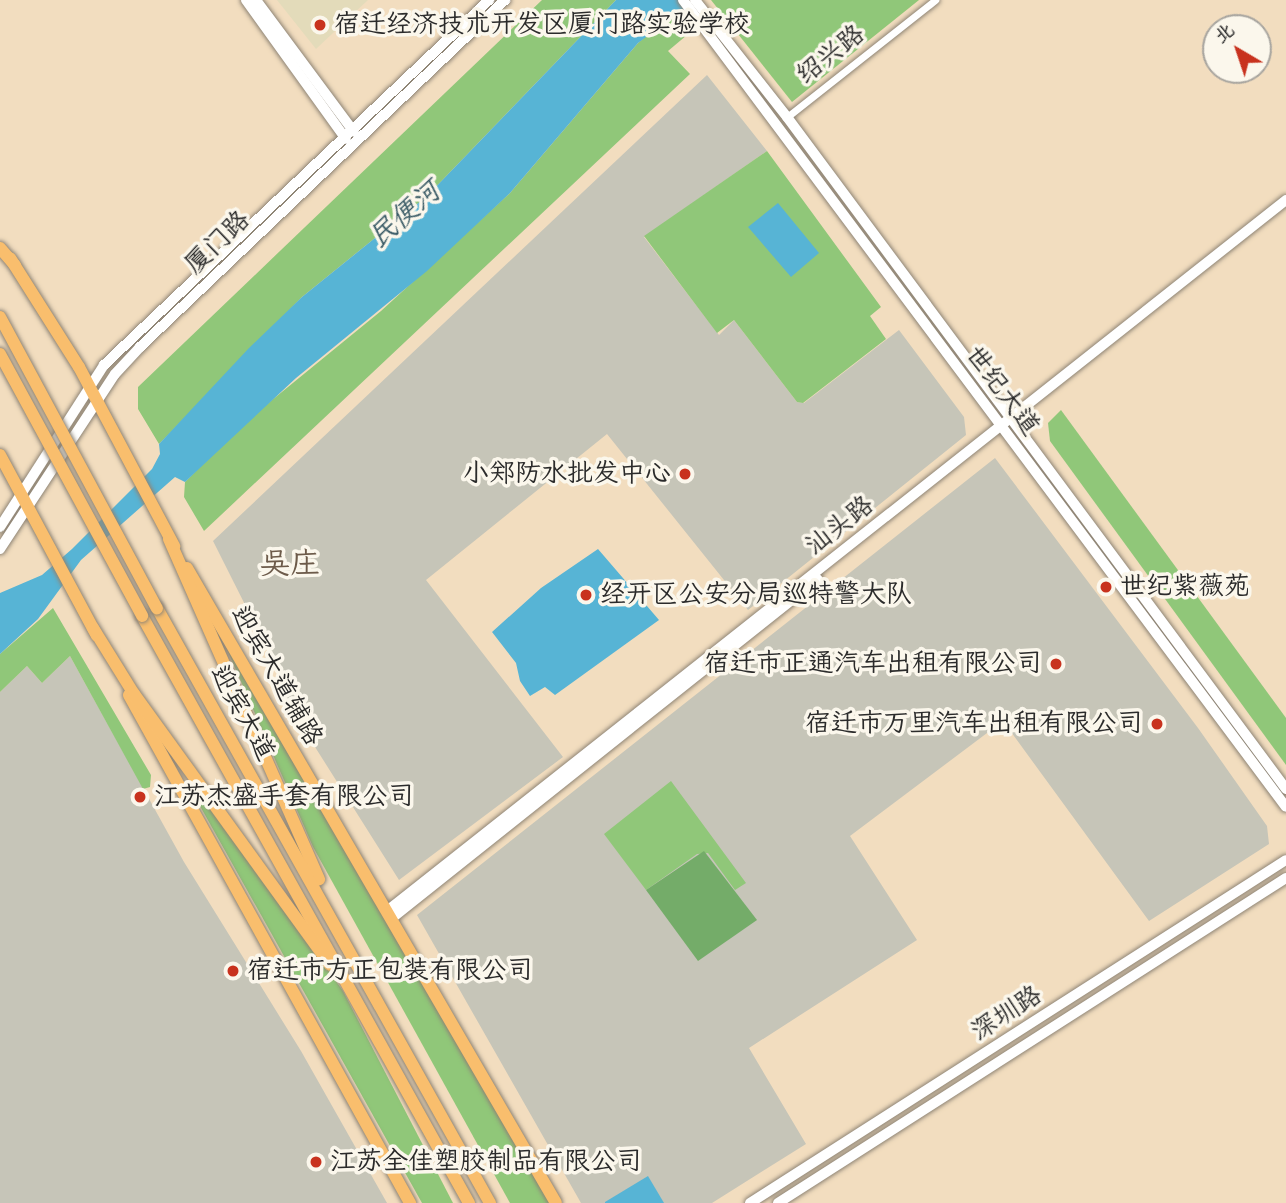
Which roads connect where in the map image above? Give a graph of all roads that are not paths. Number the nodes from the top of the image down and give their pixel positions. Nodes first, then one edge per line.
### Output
1 (246, 0) edge
2 (256, 0) edge
3 (489, 0) edge
4 (505, 0) edge
5 (683, 0) edge
6 (934, 0) edge
7 (695, 6) edge
8 (787, 117) junction
9 (347, 131) junction
10 (355, 141) junction
11 (1286, 200) edge
12 (1286, 208) edge
13 (0, 247) edge
14 (0, 317) edge
15 (0, 354) edge
16 (89, 388) junction
17 (96, 403) junction
18 (1007, 425) junction
19 (0, 455) edge
20 (21, 498) junction
21 (28, 512) junction
22 (0, 527) edge
23 (169, 539) junction
24 (0, 549) edge
25 (93, 628) junction
26 (1286, 789) edge
27 (1286, 807) edge
28 (1286, 860) edge
29 (1286, 878) edge
30 (390, 915) junction
31 (379, 1001) junction
32 (370, 1023) junction
33 (410, 1203) edge
34 (466, 1203) edge
35 (491, 1203) edge
36 (556, 1203) edge
37 (750, 1203) edge
38 (778, 1203) edge

1 - 9 street
2 - 9 street
3 - 9 street, 厦门路
4 - 10 street, 厦门路
5 - 7 street, 世纪大道
6 - 8 street, 绍兴路
7 - 8 street, 世纪大道
7 - 18 street, 世纪大道
8 - 18 street, 世纪大道
9 - 10 street
9 - 16 street, 厦门路
10 - 17 street, 厦门路
11 - 18 street, 汕头路
12 - 18 street, 汕头路
13 - 16 main road, 迎宾大道辅路
14 - 31 main road, 迎宾大道, bridge
15 - 32 main road, 迎宾大道, bridge
16 - 17 main road, 迎宾大道辅路
16 - 20 street, 厦门路
17 - 21 street, 厦门路
17 - 23 main road, 迎宾大道辅路
18 - 26 street, 世纪大道
18 - 27 street, 世纪大道
18 - 30 street, 汕头路
19 - 20 main road
20 - 21 main road
20 - 22 street, 厦门路
21 - 24 street, 厦门路
21 - 25 main road
23 - 30 main road, 迎宾大道辅路
23 - 31 main road
25 - 32 main road
25 - 33 main road
28 - 37 street, 深圳路
29 - 38 street, 深圳路
30 - 36 main road, 迎宾大道辅路
31 - 35 main road, 迎宾大道
32 - 34 main road, 迎宾大道

